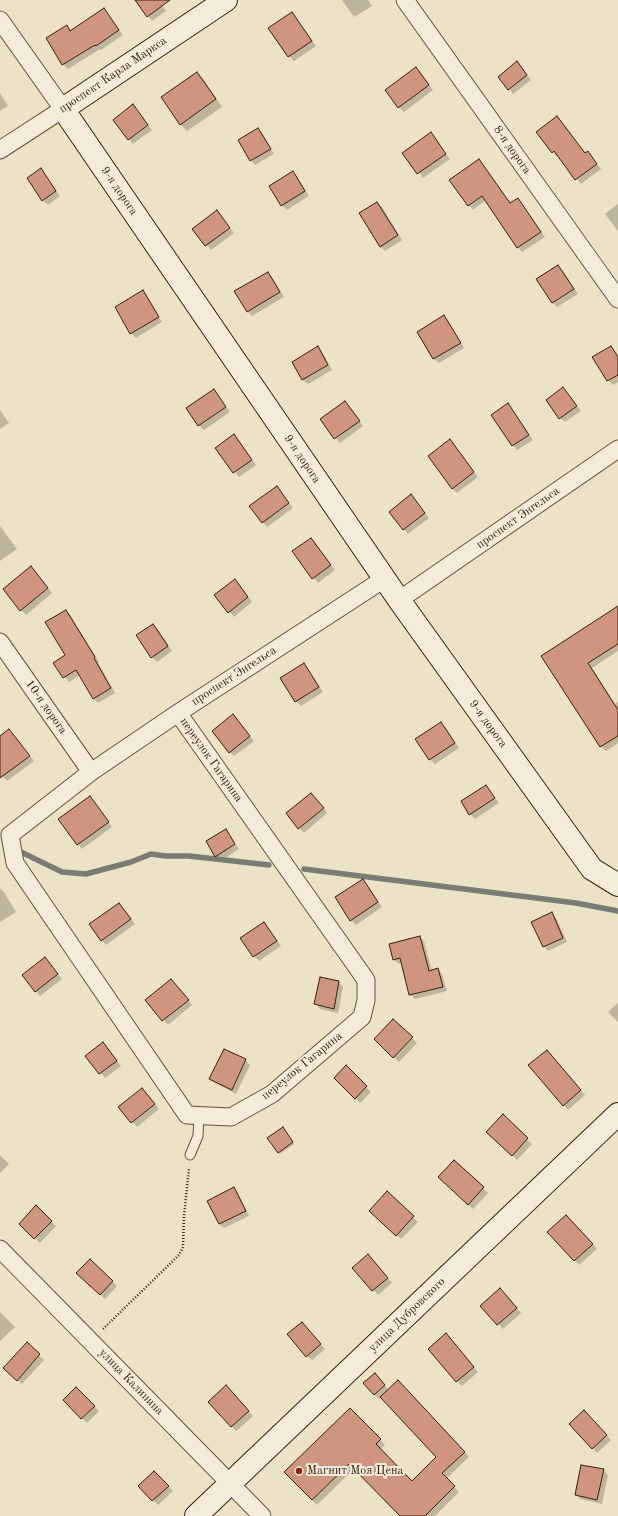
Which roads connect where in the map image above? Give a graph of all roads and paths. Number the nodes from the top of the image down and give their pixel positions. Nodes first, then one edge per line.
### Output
1 (226, 0) edge
2 (405, 0) edge
3 (0, 20) edge
4 (63, 109) junction
5 (0, 150) edge
6 (618, 299) edge
7 (618, 449) edge
8 (384, 579) junction
9 (399, 600) junction
10 (0, 642) edge
11 (178, 713) junction
12 (91, 772) junction
13 (10, 835) joint
14 (618, 885) edge
15 (618, 1114) edge
16 (199, 1116) junction
17 (190, 1155) joint
18 (0, 1249) edge
19 (91, 1342) junction
20 (230, 1483) junction
21 (196, 1516) edge
22 (262, 1516) edge

1 - 4 street, проспект Карла Маркса
2 - 6 street, 8-я дорога
3 - 4 street, 9-я дорога
4 - 5 street, проспект Карла Маркса
4 - 8 street, 9-я дорога
7 - 9 street, проспект Энгельса
8 - 9 street, 9-я дорога
8 - 11 street, проспект Энгельса
9 - 14 street, 9-я дорога
10 - 12 street, 10-я дорога
11 - 12 street, проспект Энгельса
11 - 16 street, переулок Гагарина
12 - 13 street, проспект Энгельса
13 - 16 street, переулок Гагарина
15 - 20 street, улица Дубровского
16 - 17 lane
17 - 19 path
18 - 19 street, улица Калинина
19 - 20 street, улица Калинина
20 - 21 street, улица Дубровского
20 - 22 street, улица Калинина

